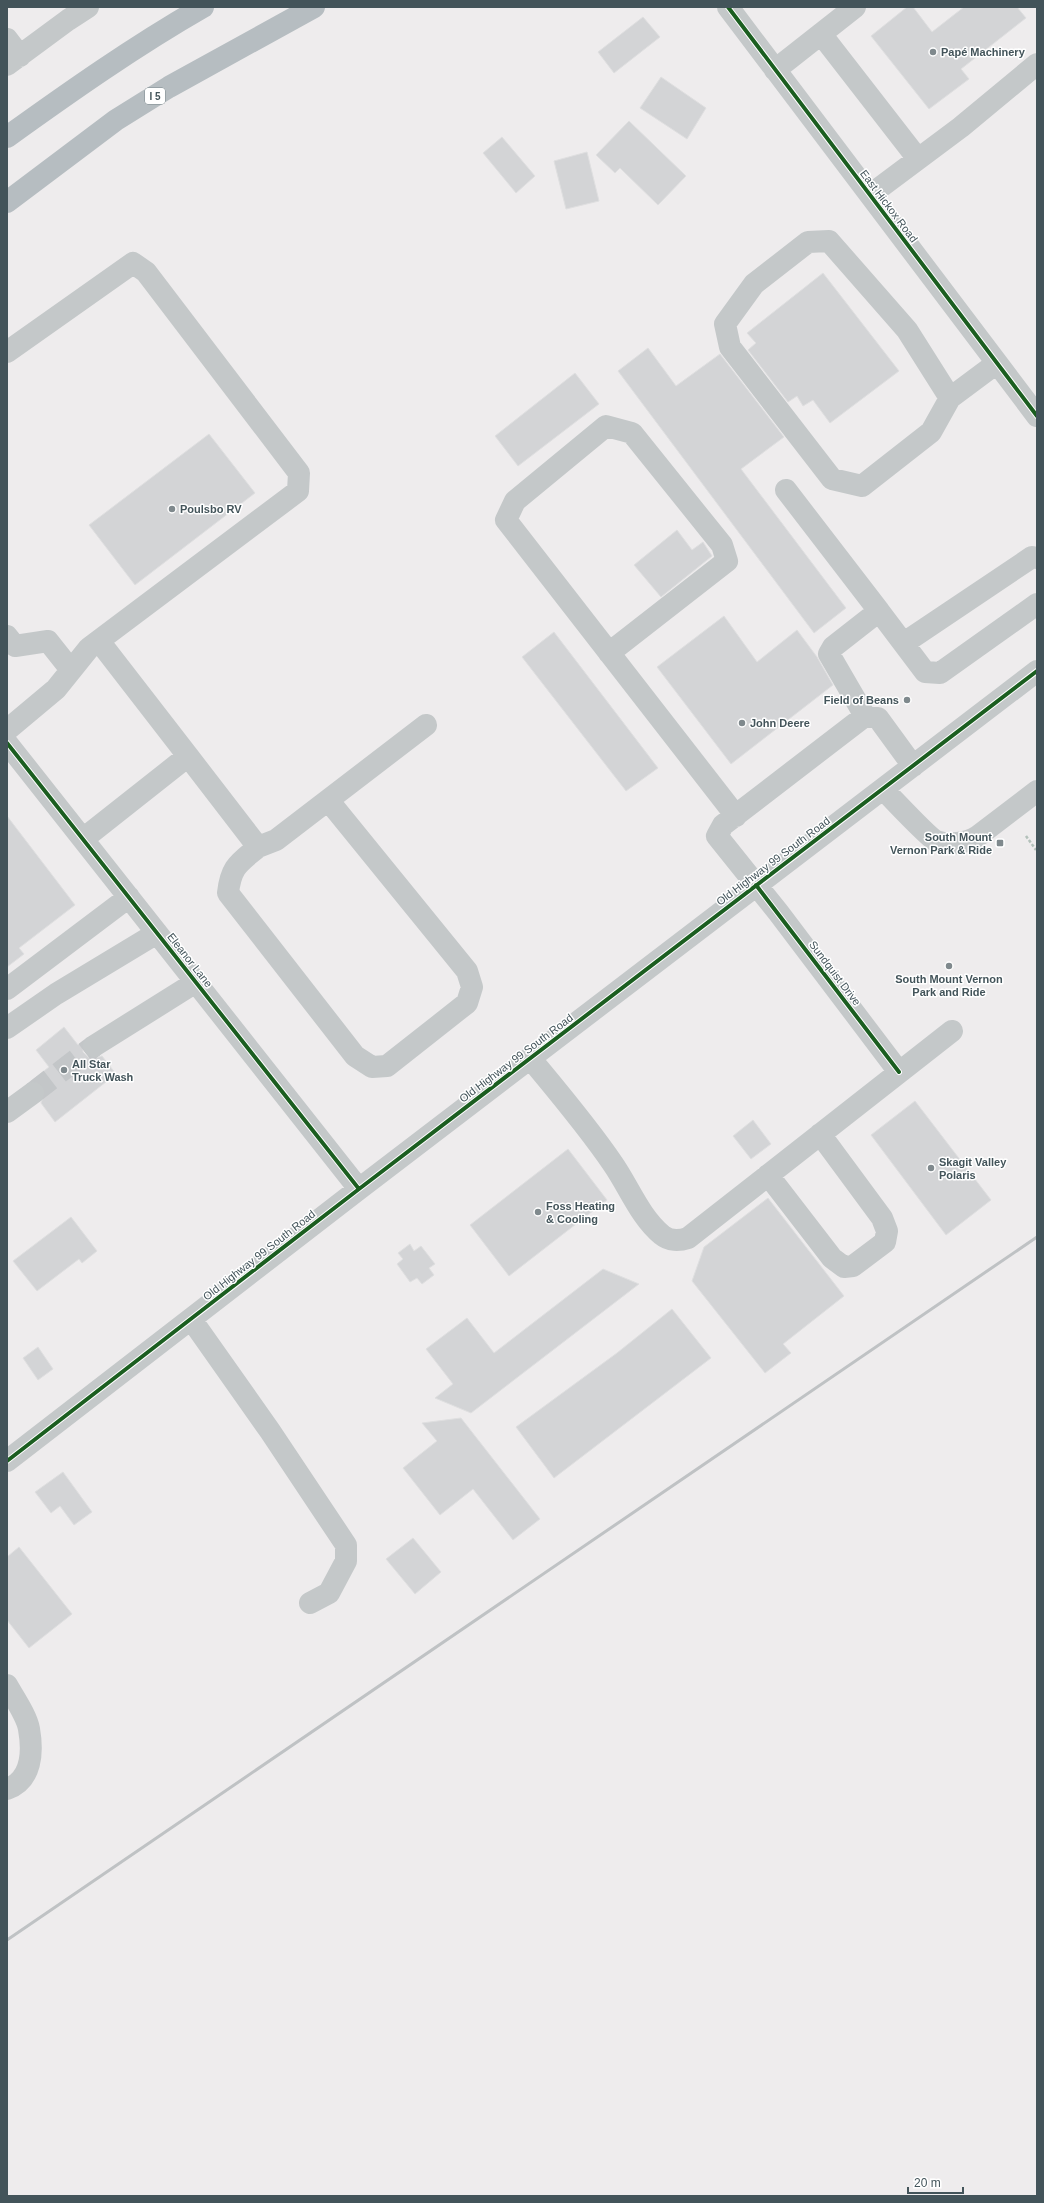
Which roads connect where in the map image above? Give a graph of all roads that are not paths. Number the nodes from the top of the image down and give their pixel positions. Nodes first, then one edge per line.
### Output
1 (88, 7) edge
2 (203, 7) edge
3 (314, 7) edge
4 (728, 7) edge
5 (855, 7) edge
6 (821, 34) junction
7 (7, 38) edge
8 (13, 60) edge
9 (1037, 64) edge
10 (775, 70) junction
11 (7, 137) edge
12 (918, 159) junction
13 (870, 195) junction
14 (7, 202) edge
15 (7, 352) edge
16 (997, 363) junction
17 (950, 398) junction
18 (1037, 416) edge
19 (786, 490) dead end
20 (1037, 558) edge
21 (1037, 604) edge
22 (879, 611) junction
23 (7, 636) edge
24 (99, 641) junction
25 (904, 643) junction
26 (609, 653) junction
27 (71, 670) junction
28 (1037, 671) edge
29 (866, 716) junction
30 (426, 725) dead end
31 (7, 730) edge
32 (7, 743) edge
33 (188, 756) junction
34 (913, 766) junction
35 (883, 789) junction
36 (1037, 791) edge
37 (328, 800) junction
38 (736, 816) junction
39 (83, 839) junction
40 (258, 847) junction
41 (756, 885) junction
42 (129, 897) junction
43 (157, 933) junction
44 (196, 982) junction
45 (7, 989) edge
46 (7, 1028) edge
47 (952, 1032) dead end
48 (94, 1046) tunnel mouth
49 (530, 1058) junction
50 (899, 1072) junction
51 (33, 1093) tunnel mouth
52 (7, 1112) edge
53 (820, 1134) junction
54 (768, 1175) junction
55 (359, 1189) junction
56 (191, 1319) junction
57 (7, 1461) edge
58 (310, 1603) dead end
59 (7, 1685) edge
60 (7, 1789) edge

1 - 8 street
2 - 11 highway
3 - 14 highway, I 5
4 - 10 street, East Hickox Road
5 - 6 street
6 - 10 street
6 - 12 street
7 - 8 street
9 - 12 street
10 - 13 street, East Hickox Road
12 - 13 street
13 - 16 street, East Hickox Road
15 - 24 street
16 - 17 street
16 - 18 street, East Hickox Road
17 - 17 street
19 - 22 street
20 - 25 street
21 - 25 street
22 - 25 street
22 - 29 street
23 - 27 street
24 - 27 street
24 - 33 street
26 - 26 street
26 - 38 street
27 - 31 street
28 - 34 street, Old Highway 99 South Road
29 - 34 street
29 - 38 street
30 - 37 street
32 - 39 street, Eleanor Lane
33 - 39 street
33 - 40 street
34 - 35 street, Old Highway 99 South Road
35 - 36 street
35 - 41 street, Old Highway 99 South Road
37 - 40 street
37 - 40 street
38 - 41 street, Sundquist Drive
39 - 42 street, Eleanor Lane
41 - 49 street, Old Highway 99 South Road
41 - 50 street, Sundquist Drive
42 - 43 street, Eleanor Lane
42 - 45 street
43 - 44 street, Eleanor Lane
43 - 46 street
44 - 48 street
44 - 55 street, Eleanor Lane
47 - 50 street
49 - 54 street
49 - 55 street, Old Highway 99 South Road
50 - 53 street
51 - 52 street
53 - 54 street
53 - 54 street
55 - 56 street, Old Highway 99 South Road
56 - 57 street, Old Highway 99 South Road
56 - 58 street
59 - 60 street

